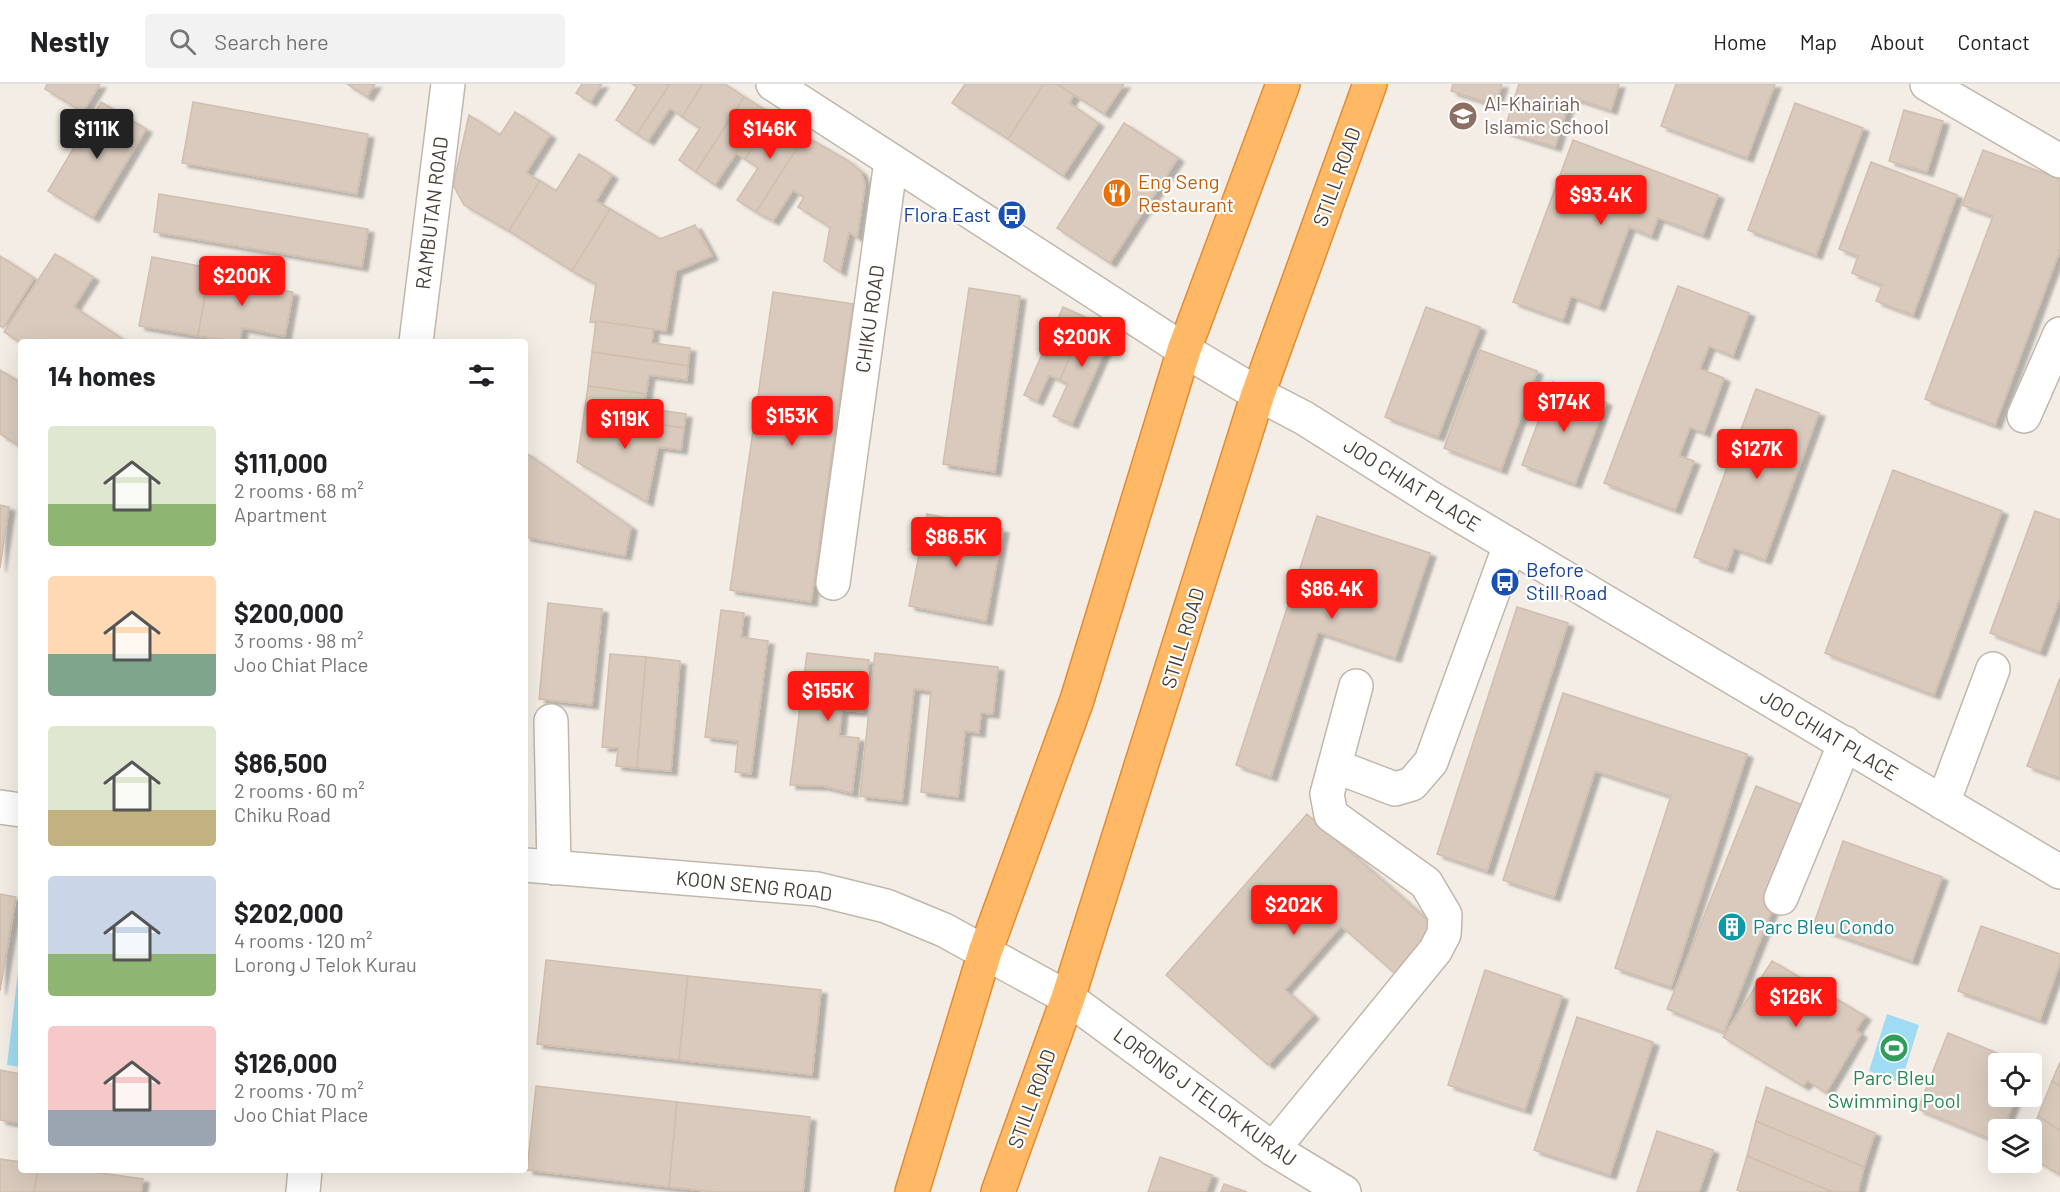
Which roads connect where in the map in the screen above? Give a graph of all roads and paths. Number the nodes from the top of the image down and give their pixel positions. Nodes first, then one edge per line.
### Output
1 (448, 84) edge
2 (1283, 84) edge
3 (1370, 84) edge
4 (1927, 84) edge
5 (789, 88) edge
6 (891, 161) junction
7 (2060, 161) edge
8 (2060, 334) edge
9 (416, 339) edge
10 (1184, 350) junction
11 (1258, 394) junction
12 (2024, 416) dead end
13 (1510, 545) junction
14 (833, 583) dead end
15 (1993, 669) dead end
16 (1356, 686) dead end
17 (551, 721) dead end
18 (1845, 743) junction
19 (1335, 766) junction
20 (1943, 803) junction
21 (0, 807) edge
22 (18, 810) edge
23 (540, 866) edge
24 (2060, 872) edge
25 (1781, 898) dead end
26 (985, 952) junction
27 (1068, 998) junction
28 (1273, 1149) junction
29 (305, 1173) edge
30 (303, 1192) edge
31 (912, 1192) edge
32 (998, 1192) edge
33 (1344, 1192) edge

1 - 9 street, RAMBUTAN ROAD
2 - 10 highway
3 - 11 highway, STILL ROAD
4 - 7 street
5 - 6 street, JOO CHIAT PLACE
6 - 10 street, JOO CHIAT PLACE
6 - 14 street, CHIKU ROAD
8 - 12 street
10 - 11 street, JOO CHIAT PLACE
10 - 26 highway
11 - 13 street, JOO CHIAT PLACE
11 - 27 highway, STILL ROAD
13 - 18 street, JOO CHIAT PLACE
13 - 19 street
15 - 20 street
16 - 19 street
17 - 23 street
18 - 20 street, JOO CHIAT PLACE
18 - 25 street
19 - 28 street
20 - 24 street, JOO CHIAT PLACE
21 - 22 street
23 - 26 street, KOON SENG ROAD
26 - 27 street, KOON SENG ROAD
26 - 31 highway
27 - 28 street, LORONG J TELOK KURAU
27 - 32 highway, STILL ROAD
28 - 33 street, LORONG J TELOK KURAU
29 - 30 street

